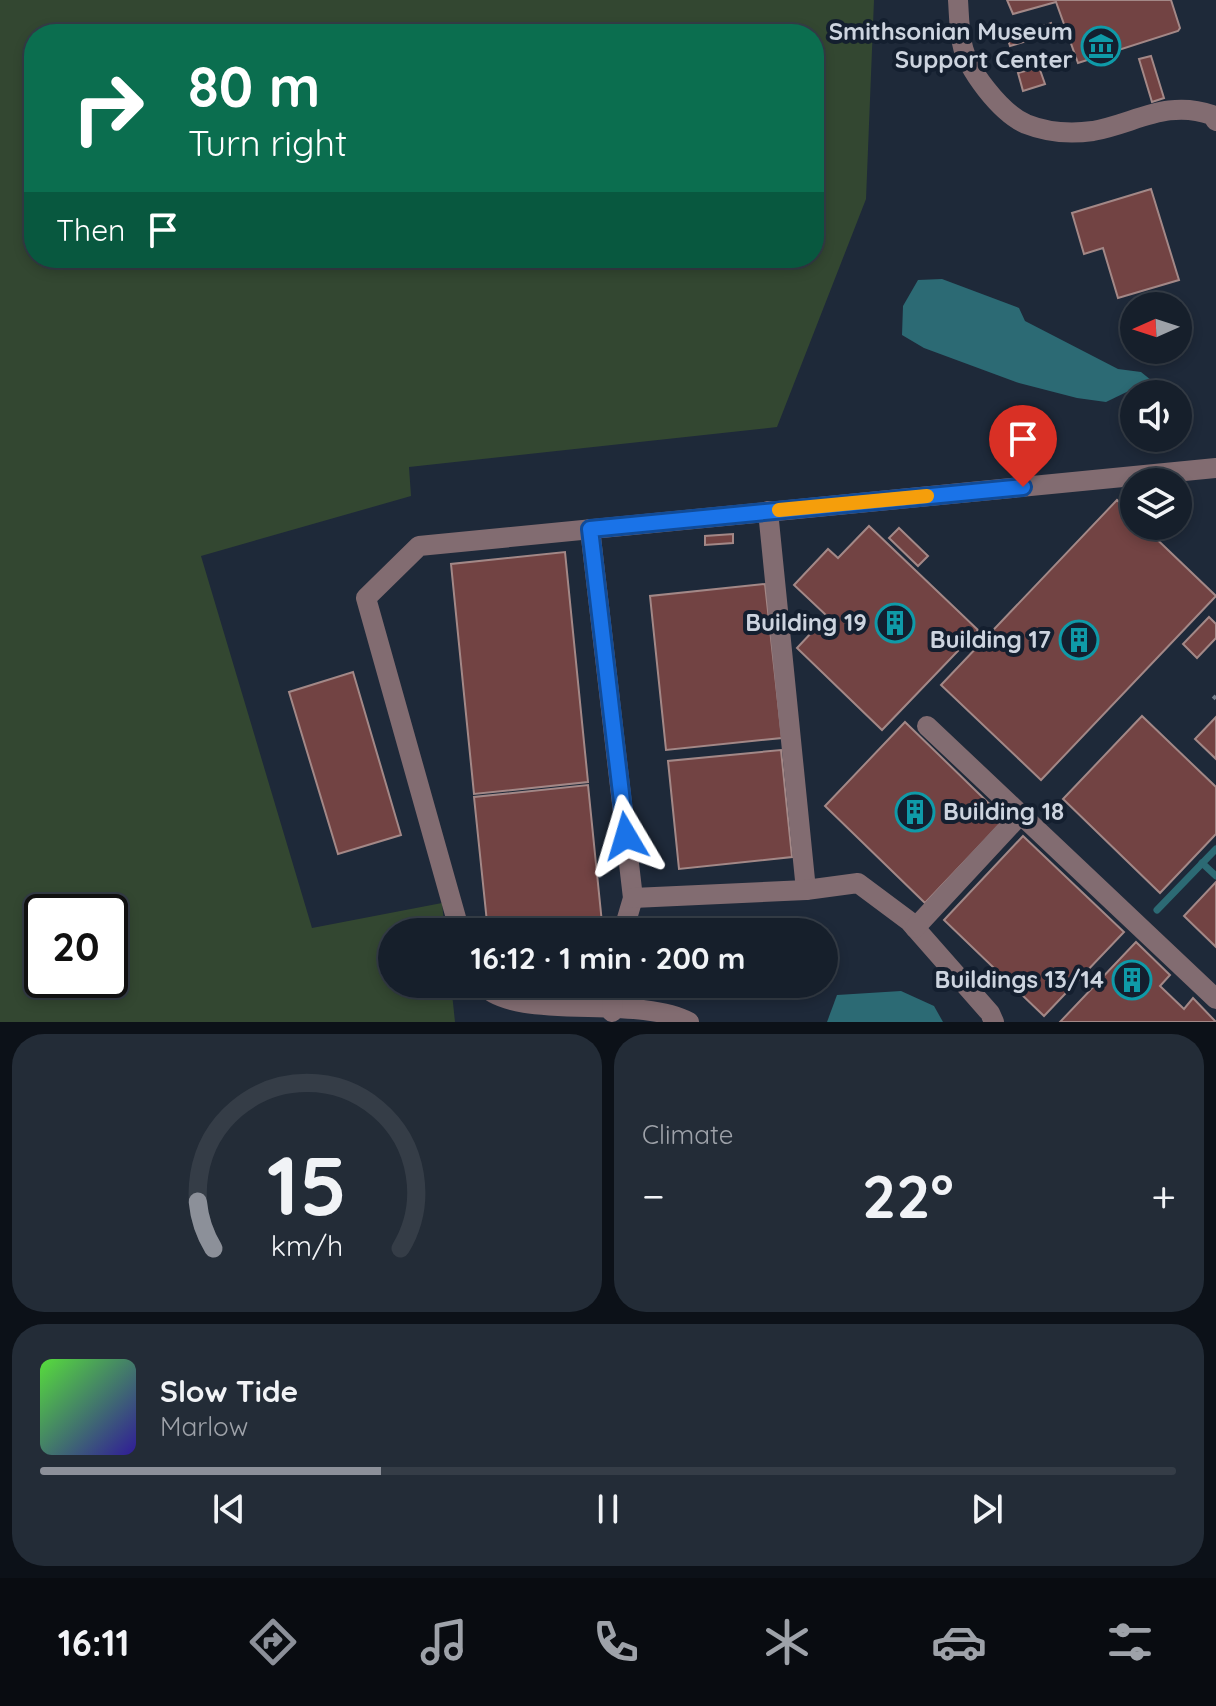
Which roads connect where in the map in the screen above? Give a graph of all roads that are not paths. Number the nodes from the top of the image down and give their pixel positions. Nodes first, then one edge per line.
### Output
1 (958, 0) edge
2 (1216, 121) edge
3 (1216, 468) edge
4 (768, 511) junction
5 (590, 529) junction
6 (927, 726) dead end
7 (1020, 815) junction
8 (806, 890) junction
9 (633, 898) junction
10 (456, 918) edge
11 (627, 918) edge
12 (915, 928) junction
13 (497, 998) edge
14 (613, 998) edge
15 (1216, 999) edge
16 (612, 1012) junction
17 (689, 1022) edge
18 (994, 1022) edge

1 - 2 lane
3 - 4 lane
4 - 5 lane
4 - 8 lane
5 - 9 lane
5 - 10 lane
6 - 7 lane
7 - 12 lane
7 - 15 lane
8 - 9 lane
8 - 12 lane
9 - 11 lane
12 - 18 lane
13 - 16 lane
14 - 16 lane
16 - 17 lane

